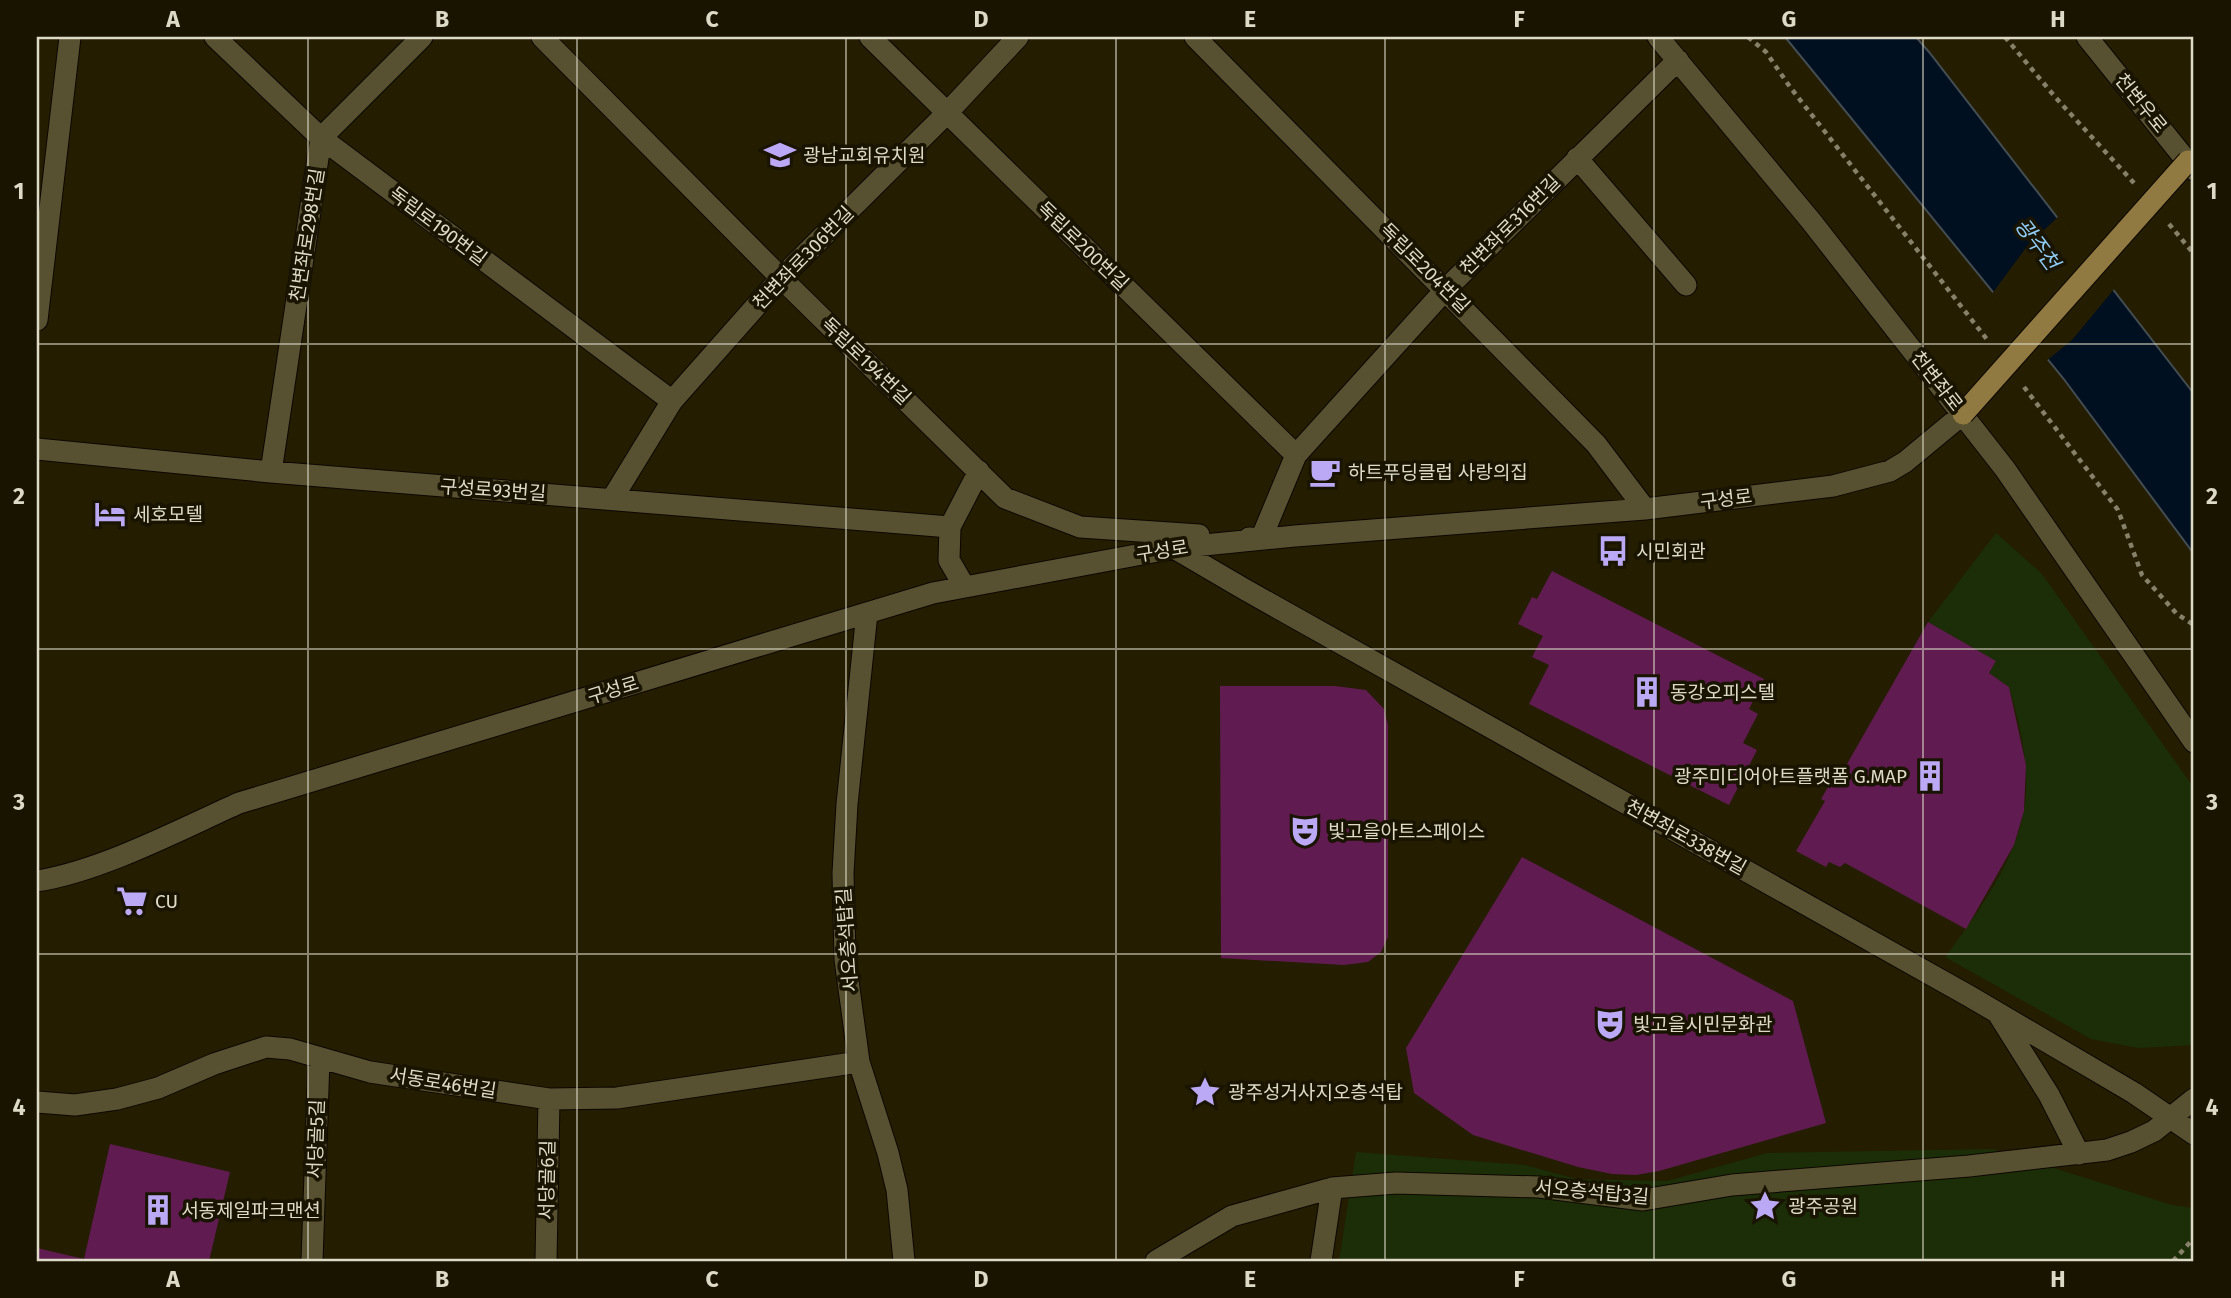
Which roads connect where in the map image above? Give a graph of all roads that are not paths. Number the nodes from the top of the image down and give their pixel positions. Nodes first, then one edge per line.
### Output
1 (70, 37) edge
2 (215, 37) edge
3 (422, 37) edge
4 (542, 37) edge
5 (870, 37) edge
6 (1018, 37) edge
7 (1195, 37) edge
8 (1658, 37) edge
9 (2087, 37) edge
10 (1678, 60) junction
11 (947, 113) junction
12 (321, 138) junction
13 (1577, 158) junction
14 (2192, 161) edge
15 (781, 278) junction
16 (1686, 285) dead end
17 (1446, 289) junction
18 (37, 320) edge
19 (672, 401) junction
20 (1963, 415) junction
21 (37, 449) edge
22 (1296, 455) junction
23 (979, 471) junction
24 (271, 472) junction
25 (612, 499) junction
26 (1645, 509) junction
27 (950, 527) junction
28 (1261, 538) junction
29 (1174, 548) junction
30 (964, 586) junction
31 (867, 613) junction
32 (2194, 742) edge
33 (37, 881) edge
34 (1997, 1013) junction
35 (318, 1059) junction
36 (859, 1062) junction
37 (549, 1099) junction
38 (2194, 1099) edge
39 (37, 1102) edge
40 (2171, 1118) junction
41 (2194, 1134) edge
42 (2080, 1154) junction
43 (1332, 1188) junction
44 (312, 1261) edge
45 (545, 1261) edge
46 (904, 1261) edge
47 (1156, 1261) edge
48 (1321, 1261) edge

1 - 18 street
2 - 12 street, 독립로190번길
3 - 12 street
4 - 15 street, 독립로194번길
5 - 11 street, 독립로200번길
6 - 11 street, 천변좌로306번길
7 - 17 street, 독립로204번길
8 - 10 street, 천변좌로
9 - 14 street, 천변우로
10 - 13 street, 천변좌로316번길
10 - 20 street, 천변좌로
11 - 15 street, 천변좌로306번길
11 - 22 street, 독립로200번길
12 - 19 street, 독립로190번길
12 - 24 street, 천변좌로298번길
13 - 16 street
13 - 17 street, 천변좌로316번길
14 - 20 main road, 구성로, bridge
15 - 19 street, 천변좌로306번길
15 - 23 street, 독립로194번길
17 - 22 street, 천변좌로316번길
17 - 26 street, 독립로204번길
19 - 25 street, 천변좌로306번길
20 - 26 street, 구성로
20 - 32 street, 천변좌로
21 - 24 street, 구성로93번길
22 - 28 street, 천변좌로316번길
23 - 27 street
23 - 28 street, 독립로194번길
24 - 25 street, 구성로93번길
25 - 27 street, 구성로93번길
26 - 28 street, 구성로
27 - 30 street
28 - 29 street, 구성로
29 - 30 street, 구성로
29 - 34 street, 천변좌로338번길
30 - 31 street, 구성로
31 - 33 street, 구성로
31 - 36 street, 서오층석탑길
34 - 40 street, 천변좌로338번길
34 - 42 street
35 - 37 street, 서동로46번길
35 - 39 street, 서동로46번길
35 - 44 street, 서당골5길
36 - 37 street, 서동로46번길
36 - 46 street, 서오층석탑길
37 - 45 street, 서당골6길
38 - 40 street, 서오층석탑3길
40 - 41 street, 천변좌로338번길
40 - 42 street, 서오층석탑3길
42 - 43 street, 서오층석탑3길
43 - 47 street, 서오층석탑3길
43 - 48 street

